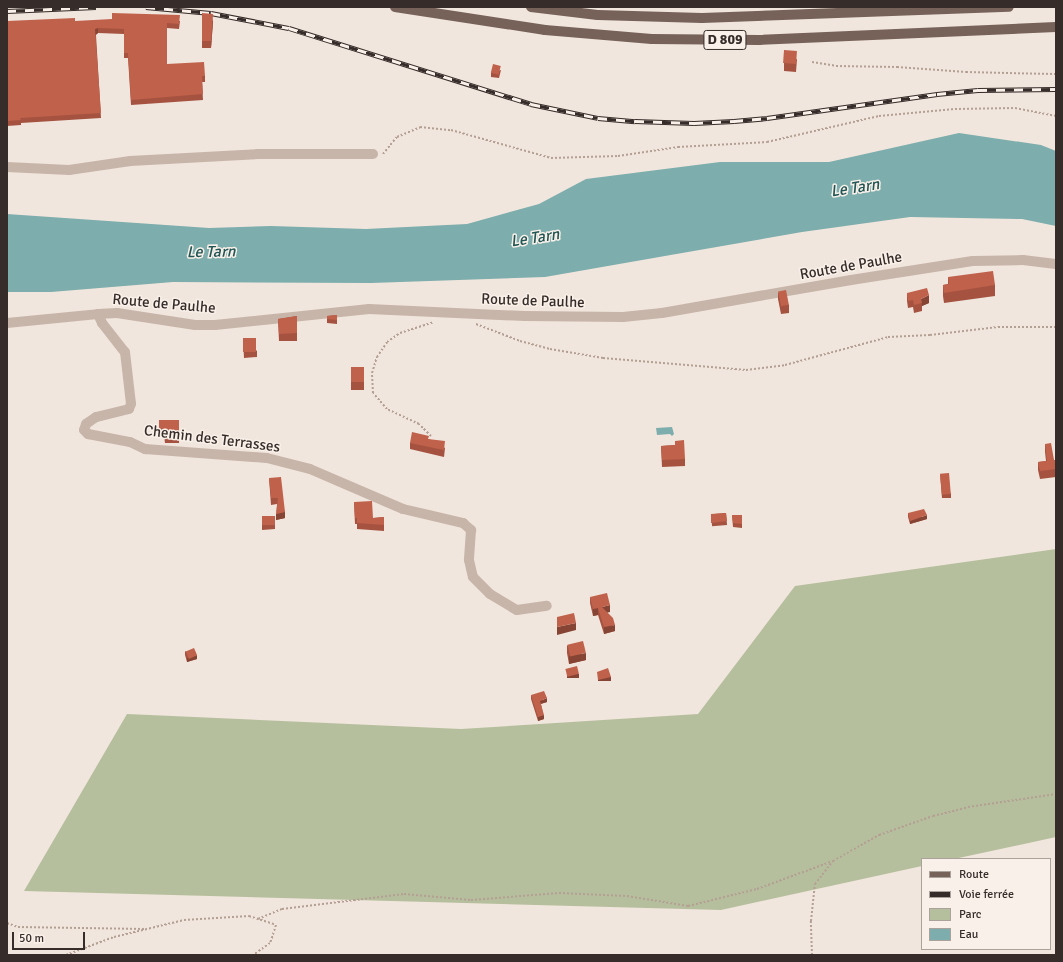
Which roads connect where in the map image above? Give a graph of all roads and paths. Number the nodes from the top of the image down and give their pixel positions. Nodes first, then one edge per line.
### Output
1 (395, 7) edge
2 (531, 7) edge
3 (1009, 7) edge
4 (848, 10) edge
5 (1056, 28) edge
6 (812, 62) dead end
7 (1056, 74) edge
8 (1056, 116) edge
9 (373, 154) joint
10 (7, 167) edge
11 (1056, 264) edge
12 (98, 314) junction
13 (434, 322) dead end
14 (7, 323) edge
15 (475, 324) dead end
16 (1056, 327) edge
17 (430, 436) edge
18 (547, 606) dead end
19 (1056, 794) edge
20 (833, 861) junction
21 (258, 919) junction
22 (7, 923) edge
23 (149, 929) junction
24 (66, 955) edge
25 (253, 955) edge
26 (812, 955) edge

1 - 5 main road, D 809
2 - 4 main road, D 809
3 - 4 main road, D 809
6 - 7 path
8 - 9 path
9 - 10 street
11 - 12 street, Route de Paulhe
12 - 14 street, Route de Paulhe
12 - 18 street, Chemin des Terrasses
13 - 17 path
15 - 16 path
19 - 20 path
20 - 21 path
20 - 26 path
21 - 23 path
21 - 25 path
22 - 23 path
23 - 24 path

